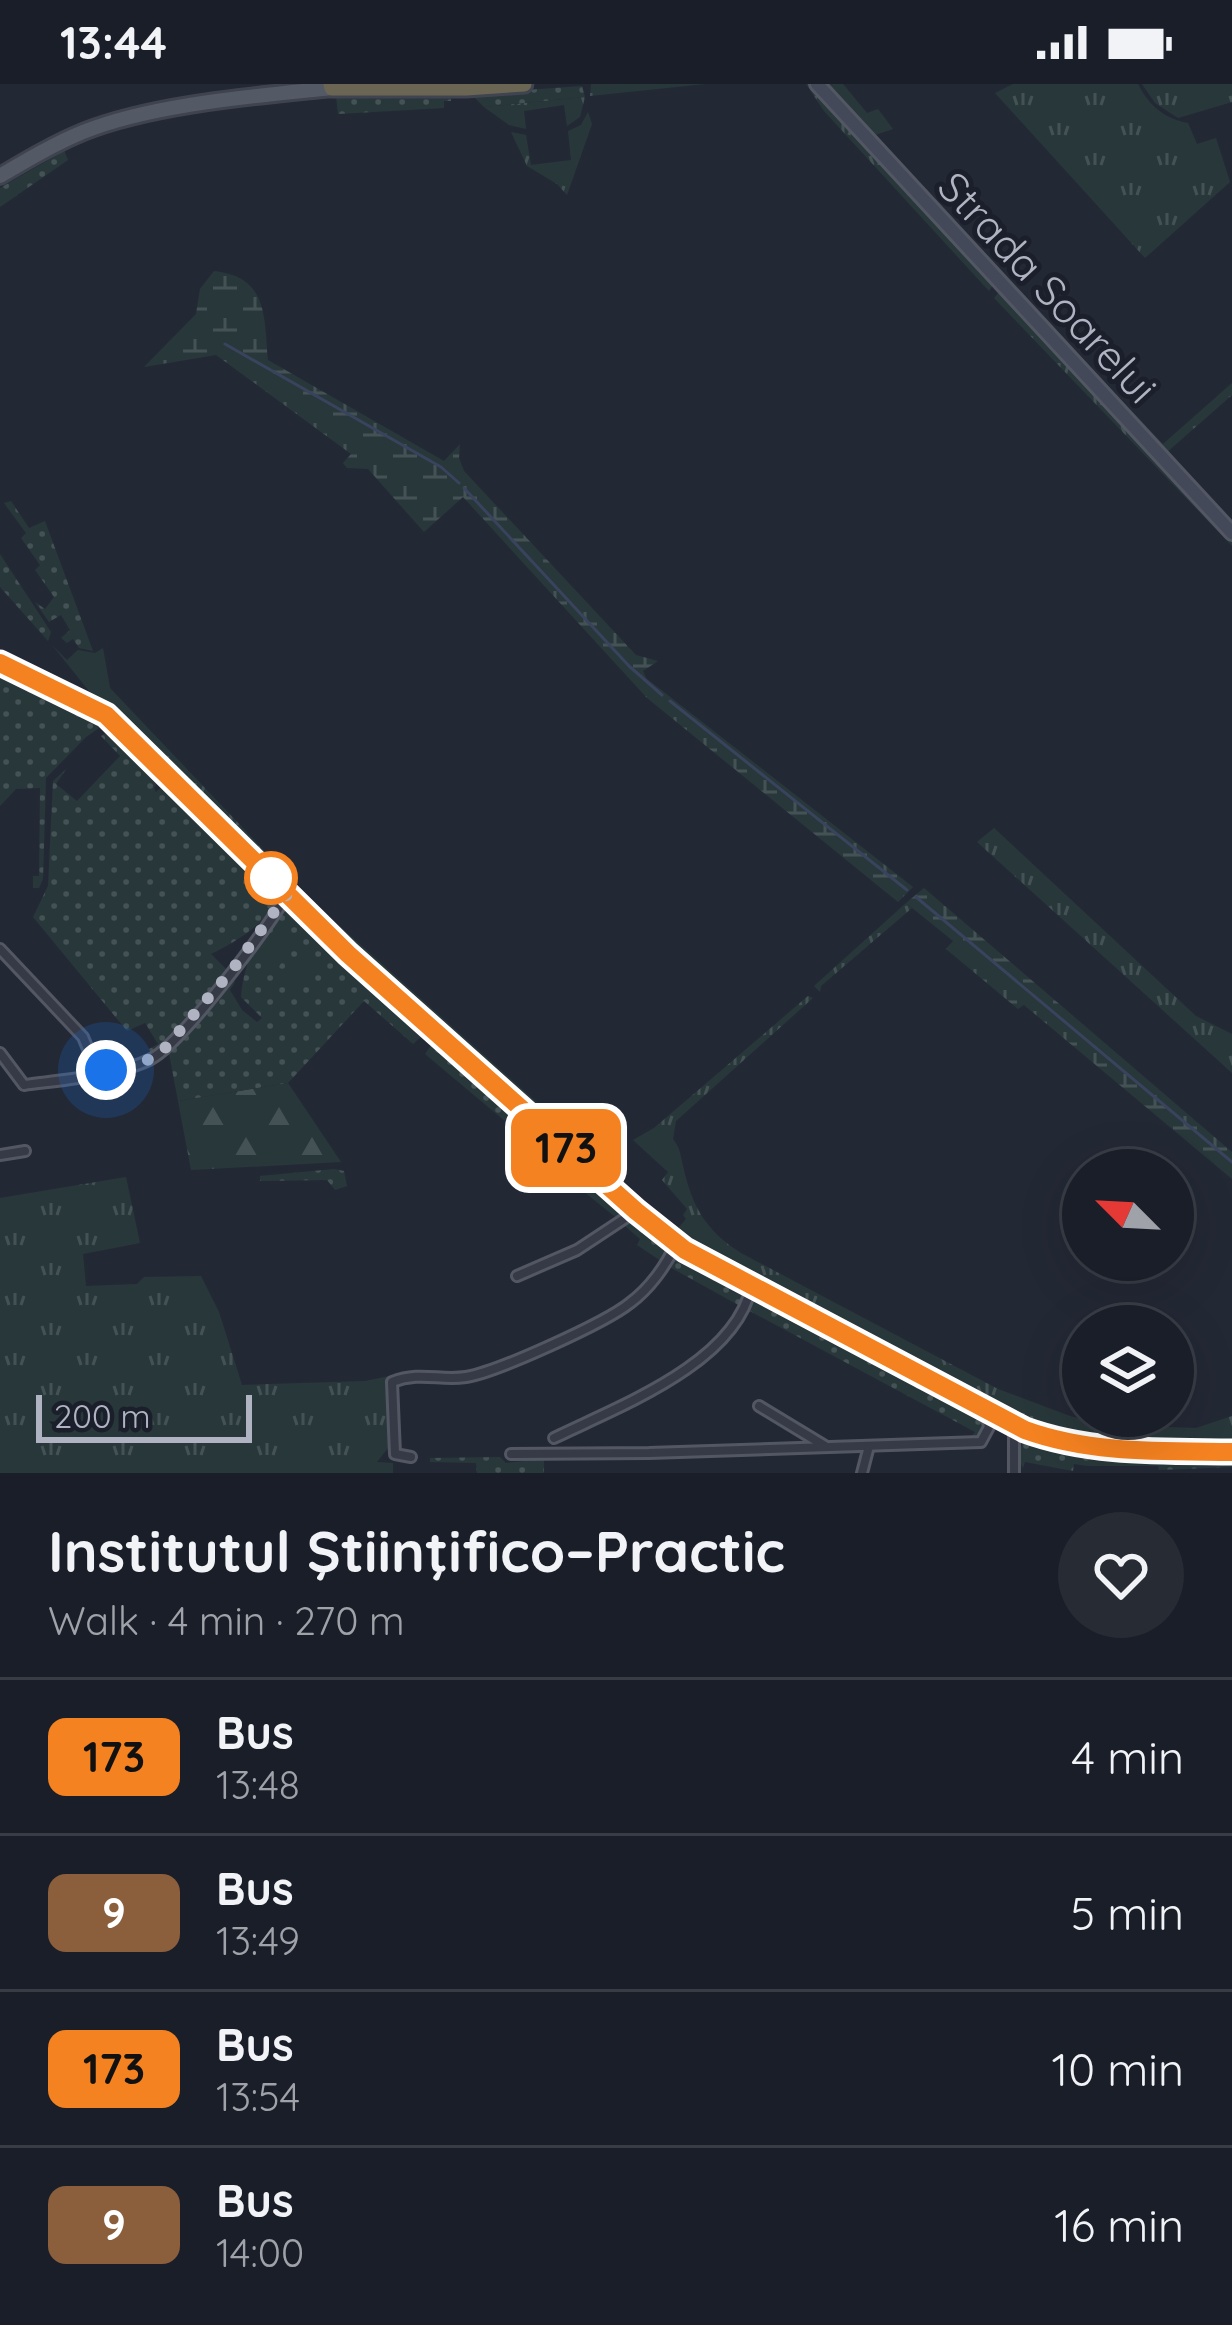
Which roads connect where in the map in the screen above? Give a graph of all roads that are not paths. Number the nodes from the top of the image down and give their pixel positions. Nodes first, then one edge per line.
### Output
1 (524, 84) edge
2 (817, 84) edge
3 (332, 86) edge
4 (0, 176) edge
5 (1232, 533) edge
6 (0, 663) edge
7 (287, 894) junction
8 (0, 950) edge
9 (0, 1053) edge
10 (98, 1073) junction
11 (25, 1151) dead end
12 (0, 1155) edge
13 (636, 1211) junction
14 (676, 1244) junction
15 (517, 1276) dead end
16 (751, 1287) junction
17 (759, 1406) dead end
18 (986, 1410) junction
19 (1014, 1425) junction
20 (554, 1438) dead end
21 (869, 1446) junction
22 (826, 1447) junction
23 (1232, 1453) edge
24 (512, 1454) dead end
25 (411, 1456) dead end
26 (862, 1473) edge
27 (1014, 1473) edge

1 - 3 highway
2 - 5 street, Strada Soarelui
3 - 4 main road
6 - 7 street
7 - 10 street
7 - 13 street
8 - 10 street
9 - 10 street
11 - 12 street
13 - 14 street
13 - 15 street
14 - 16 street
14 - 25 street
16 - 18 street
16 - 20 street
17 - 22 street
18 - 19 street
18 - 21 street
19 - 23 street
19 - 27 street
21 - 22 street
21 - 26 street
22 - 24 street

